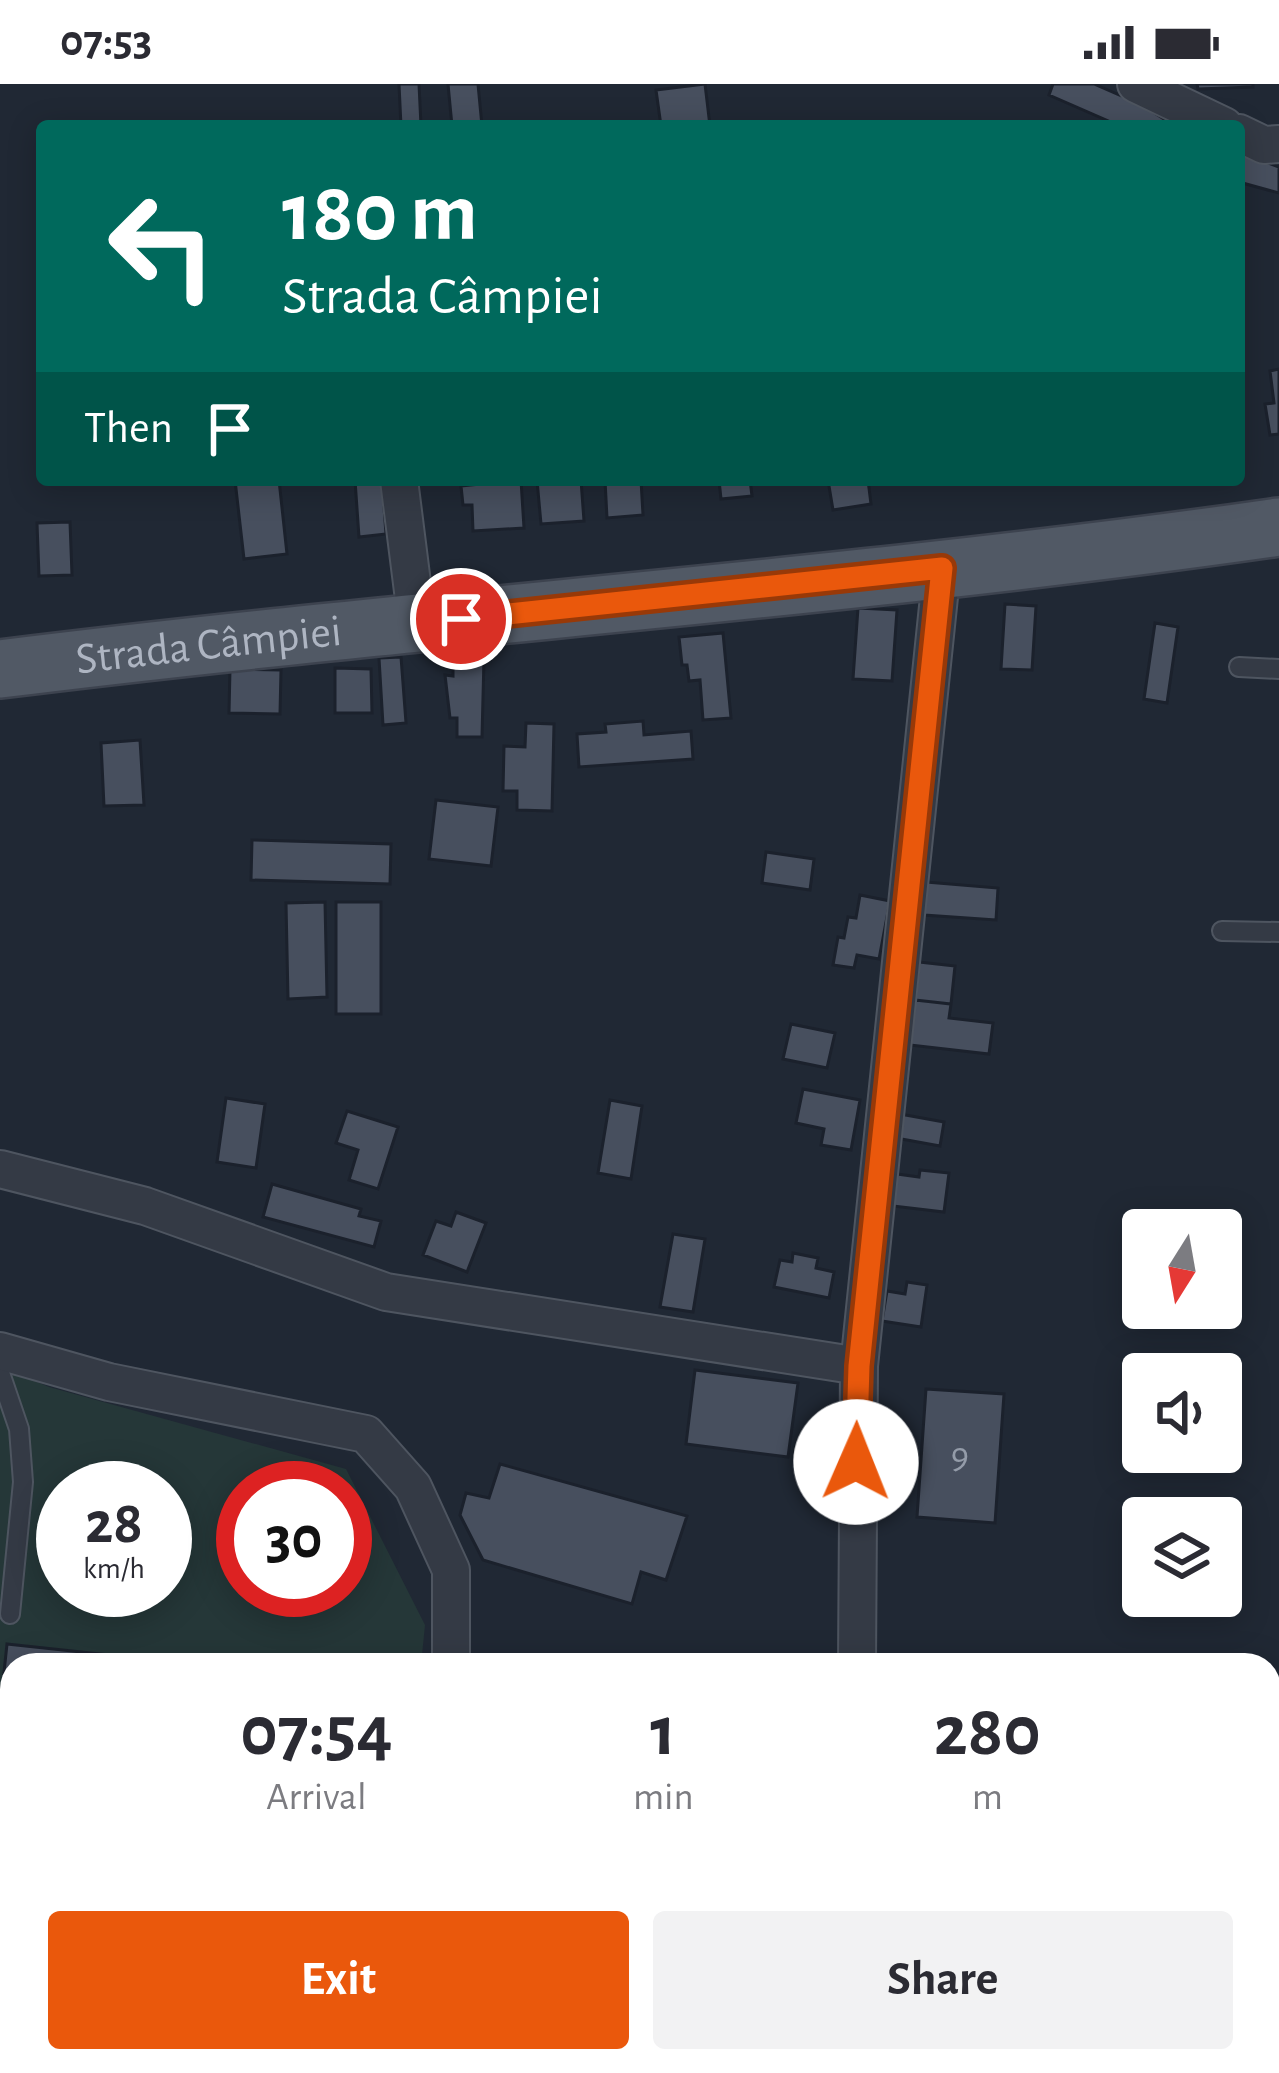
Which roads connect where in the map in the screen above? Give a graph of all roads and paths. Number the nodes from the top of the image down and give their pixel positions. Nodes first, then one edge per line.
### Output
1 (1136, 84) edge
2 (1211, 120) edge
3 (1245, 136) edge
4 (1279, 144) edge
5 (400, 486) edge
6 (1279, 527) edge
7 (942, 568) junction
8 (417, 623) junction
9 (1238, 667) dead end
10 (0, 669) edge
11 (1279, 669) edge
12 (1222, 931) dead end
13 (1279, 932) edge
14 (0, 1168) edge
15 (0, 1351) edge
16 (859, 1366) junction
17 (0, 1373) edge
18 (10, 1614) dead end
19 (451, 1653) edge
20 (857, 1653) edge

1 - 2 street
3 - 4 street
5 - 8 street
6 - 7 main road, Strada Câmpiei
7 - 8 main road, Strada Câmpiei
7 - 16 street
8 - 10 main road, Strada Câmpiei
9 - 11 lane
12 - 13 lane
14 - 16 street
15 - 19 street
16 - 20 street
17 - 18 lane

